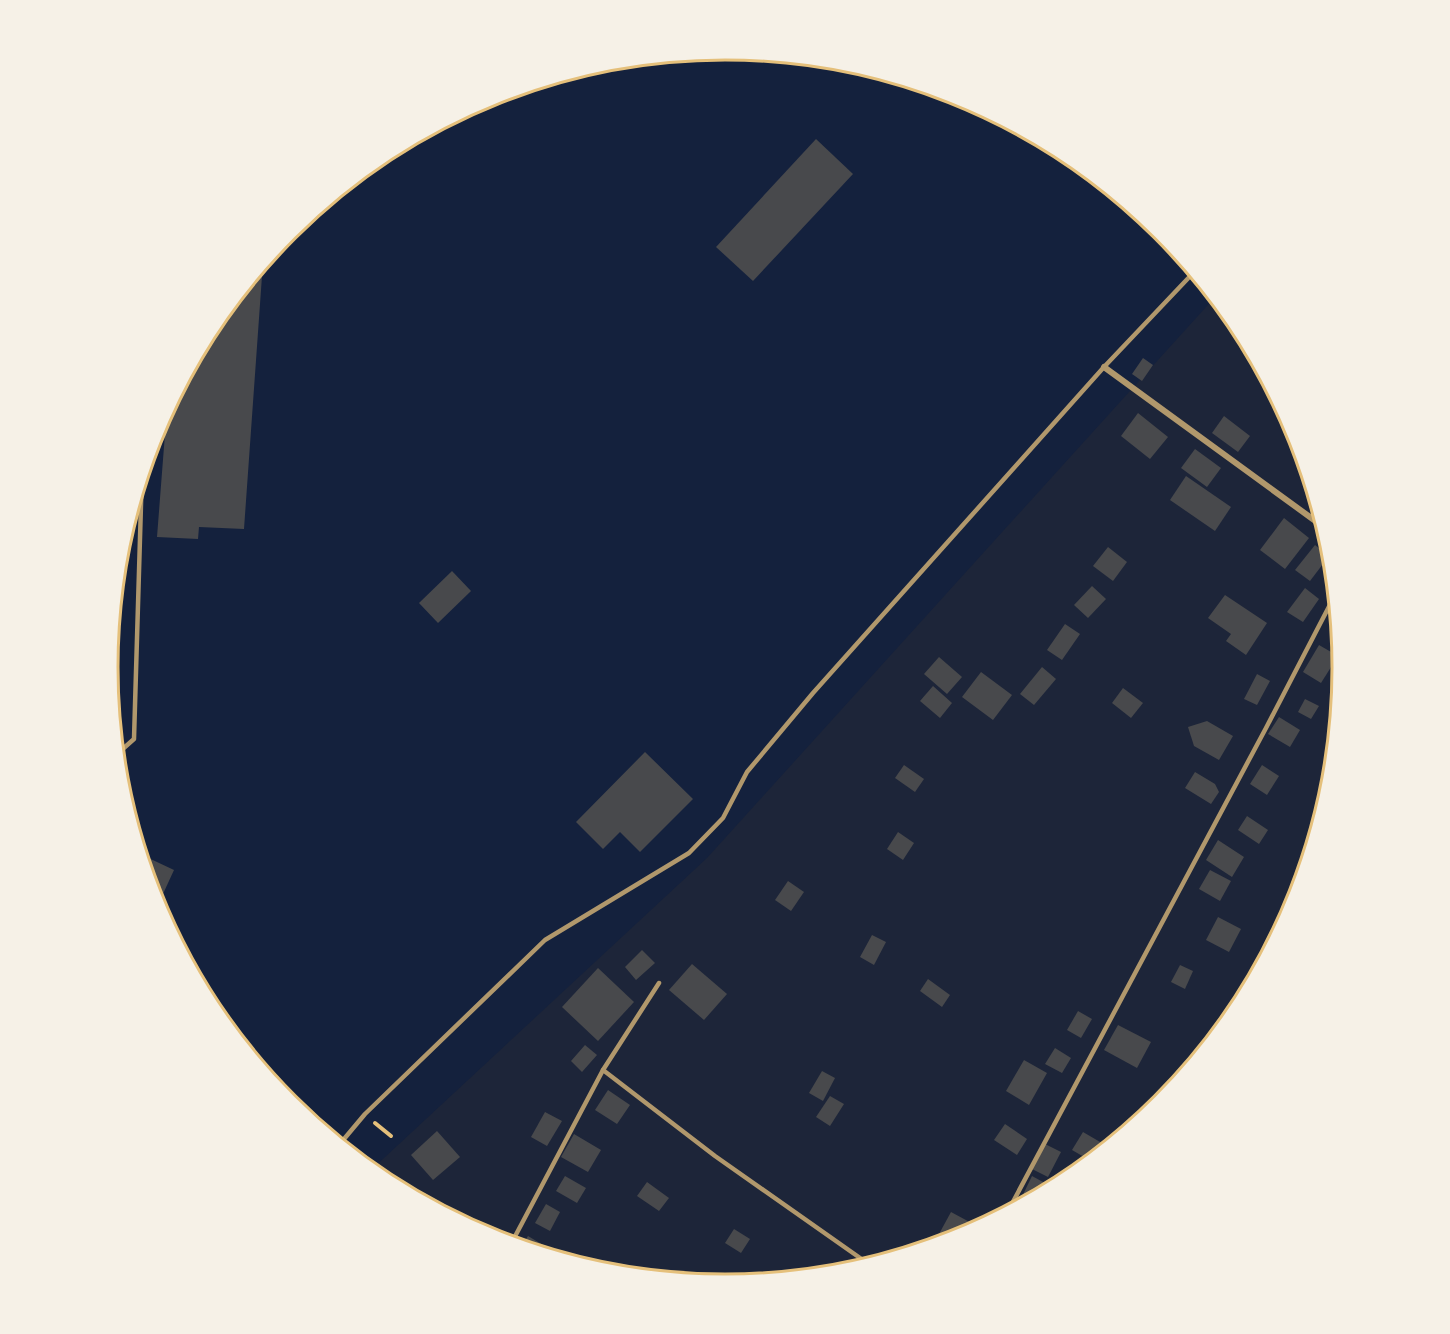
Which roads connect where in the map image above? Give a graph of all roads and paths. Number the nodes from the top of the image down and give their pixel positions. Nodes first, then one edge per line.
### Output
1 (1189, 277) edge
2 (1104, 367) junction
3 (141, 503) edge
4 (1313, 519) edge
5 (1329, 607) edge
6 (124, 749) edge
7 (659, 983) dead end
8 (603, 1070) junction
9 (344, 1139) edge
10 (1014, 1200) edge
11 (515, 1236) edge
12 (860, 1258) edge

1 - 2 lane
2 - 4 street
2 - 9 lane
3 - 6 lane
5 - 10 lane
7 - 8 lane
8 - 11 lane
8 - 12 lane

